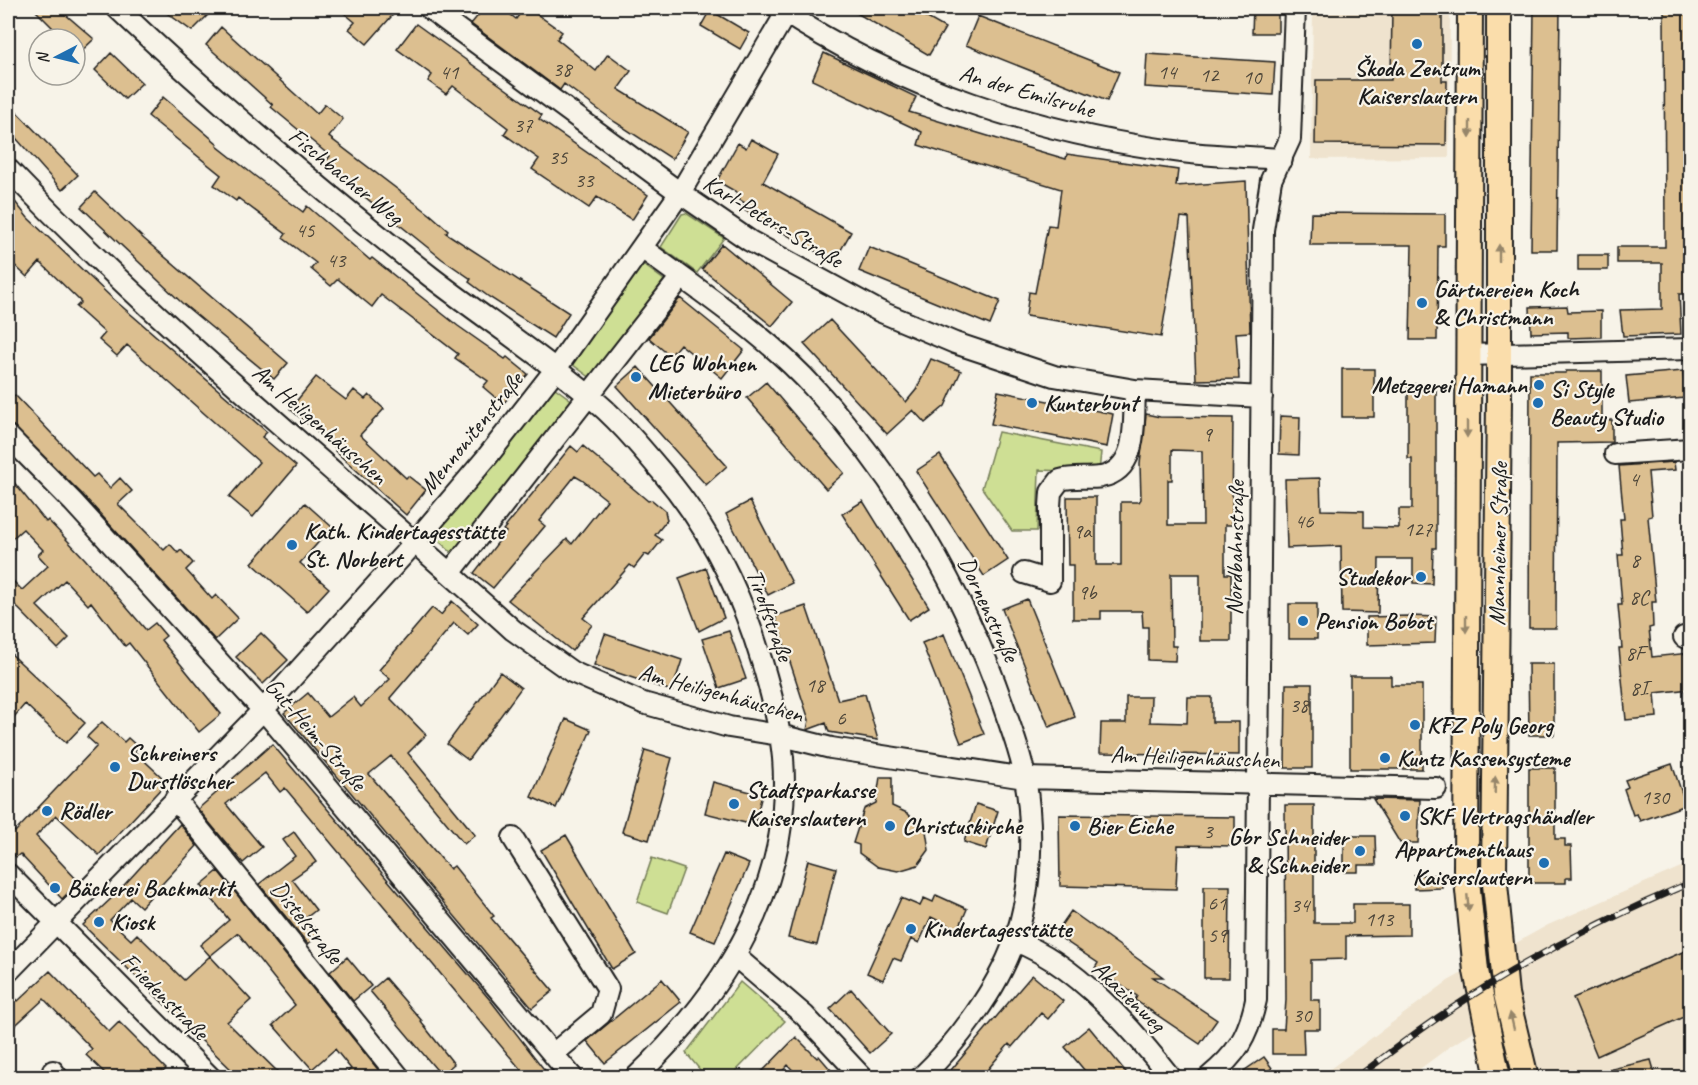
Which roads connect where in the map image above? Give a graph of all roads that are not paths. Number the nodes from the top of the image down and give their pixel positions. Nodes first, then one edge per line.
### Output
1 (117, 8) edge
2 (429, 8) edge
3 (1295, 8) edge
4 (1470, 8) edge
5 (1498, 8) edge
6 (784, 9) edge
7 (1282, 159) junction
8 (8, 169) edge
9 (680, 193) junction
10 (642, 248) junction
11 (681, 277) junction
12 (1690, 349) edge
13 (1499, 353) junction
14 (1467, 355) junction
15 (555, 370) junction
16 (1135, 390) junction
17 (590, 396) junction
18 (1262, 397) junction
19 (8, 436) edge
20 (1690, 449) edge
21 (1615, 454) dead end
22 (415, 542) junction
23 (450, 573) junction
24 (1024, 573) dead end
25 (262, 711) junction
26 (779, 735) junction
27 (1465, 753) junction
28 (1496, 753) junction
29 (1025, 778) junction
30 (1259, 784) junction
31 (1436, 788) dead end
32 (175, 799) junction
33 (513, 838) dead end
34 (8, 874) edge
35 (55, 922) junction
36 (1015, 941) junction
37 (735, 956) junction
38 (8, 972) edge
39 (553, 1054) junction
40 (211, 1077) edge
41 (400, 1077) edge
42 (573, 1077) edge
43 (635, 1077) edge
44 (863, 1077) edge
45 (920, 1077) edge
46 (1171, 1077) edge
47 (1208, 1077) edge
48 (1498, 1077) edge
49 (1526, 1077) edge

1 - 15 street, Fischbacher Weg
2 - 9 street, Karl-Peters-Straße
3 - 7 street, Nordbahnstraße
4 -> 14 main road, Mannheimer Straße
13 -> 5 main road, Mannheimer Straße
6 - 7 street, An der Emilsruhe
6 - 9 street, Mennonitenstraße
7 - 18 street, Nordbahnstraße
8 - 22 street, Am Heiligenhäuschen
9 - 10 street, Mennonitenstraße
9 - 16 street, Karl-Peters-Straße
10 - 11 street, Dornenstraße
10 - 15 street, Mennonitenstraße
11 - 17 street
11 - 29 street, Dornenstraße
12 - 13 street
13 - 14 street
13 - 28 main road, Mannheimer Straße
14 -> 27 main road, Mannheimer Straße
15 - 17 street, Tirolfstraße
15 - 22 street, Mennonitenstraße
16 - 18 street, Karl-Peters-Straße
16 - 24 street
17 - 23 street
17 - 26 street, Tirolfstraße
18 - 30 street, Nordbahnstraße
19 - 25 street, Gut-Heim-Straße
20 - 21 street
22 - 23 street, Am Heiligenhäuschen
22 - 25 street, Mennonitenstraße
23 - 26 street, Am Heiligenhäuschen
25 - 32 street, Mennonitenstraße
25 - 39 street, Gut-Heim-Straße
26 - 29 street, Am Heiligenhäuschen
26 - 37 street, Tirolfstraße
27 - 28 main road
27 -> 48 main road, Mannheimer Straße
49 -> 28 main road, Mannheimer Straße
29 - 30 street, Am Heiligenhäuschen
29 - 36 street, Dornenstraße
30 - 31 street, Am Heiligenhäuschen
30 - 47 street, Nordbahnstraße
32 - 35 street, Mennonitenstraße
32 - 41 street, Distelstraße
33 - 39 street
34 - 35 street, Friedenstraße
35 - 38 street, Mennonitenstraße
35 - 40 street, Friedenstraße
36 - 45 street, Dornenstraße
36 - 46 street, Akazienweg
37 - 43 street, Tirolfstraße
37 - 44 street
39 - 42 street, Gut-Heim-Straße

